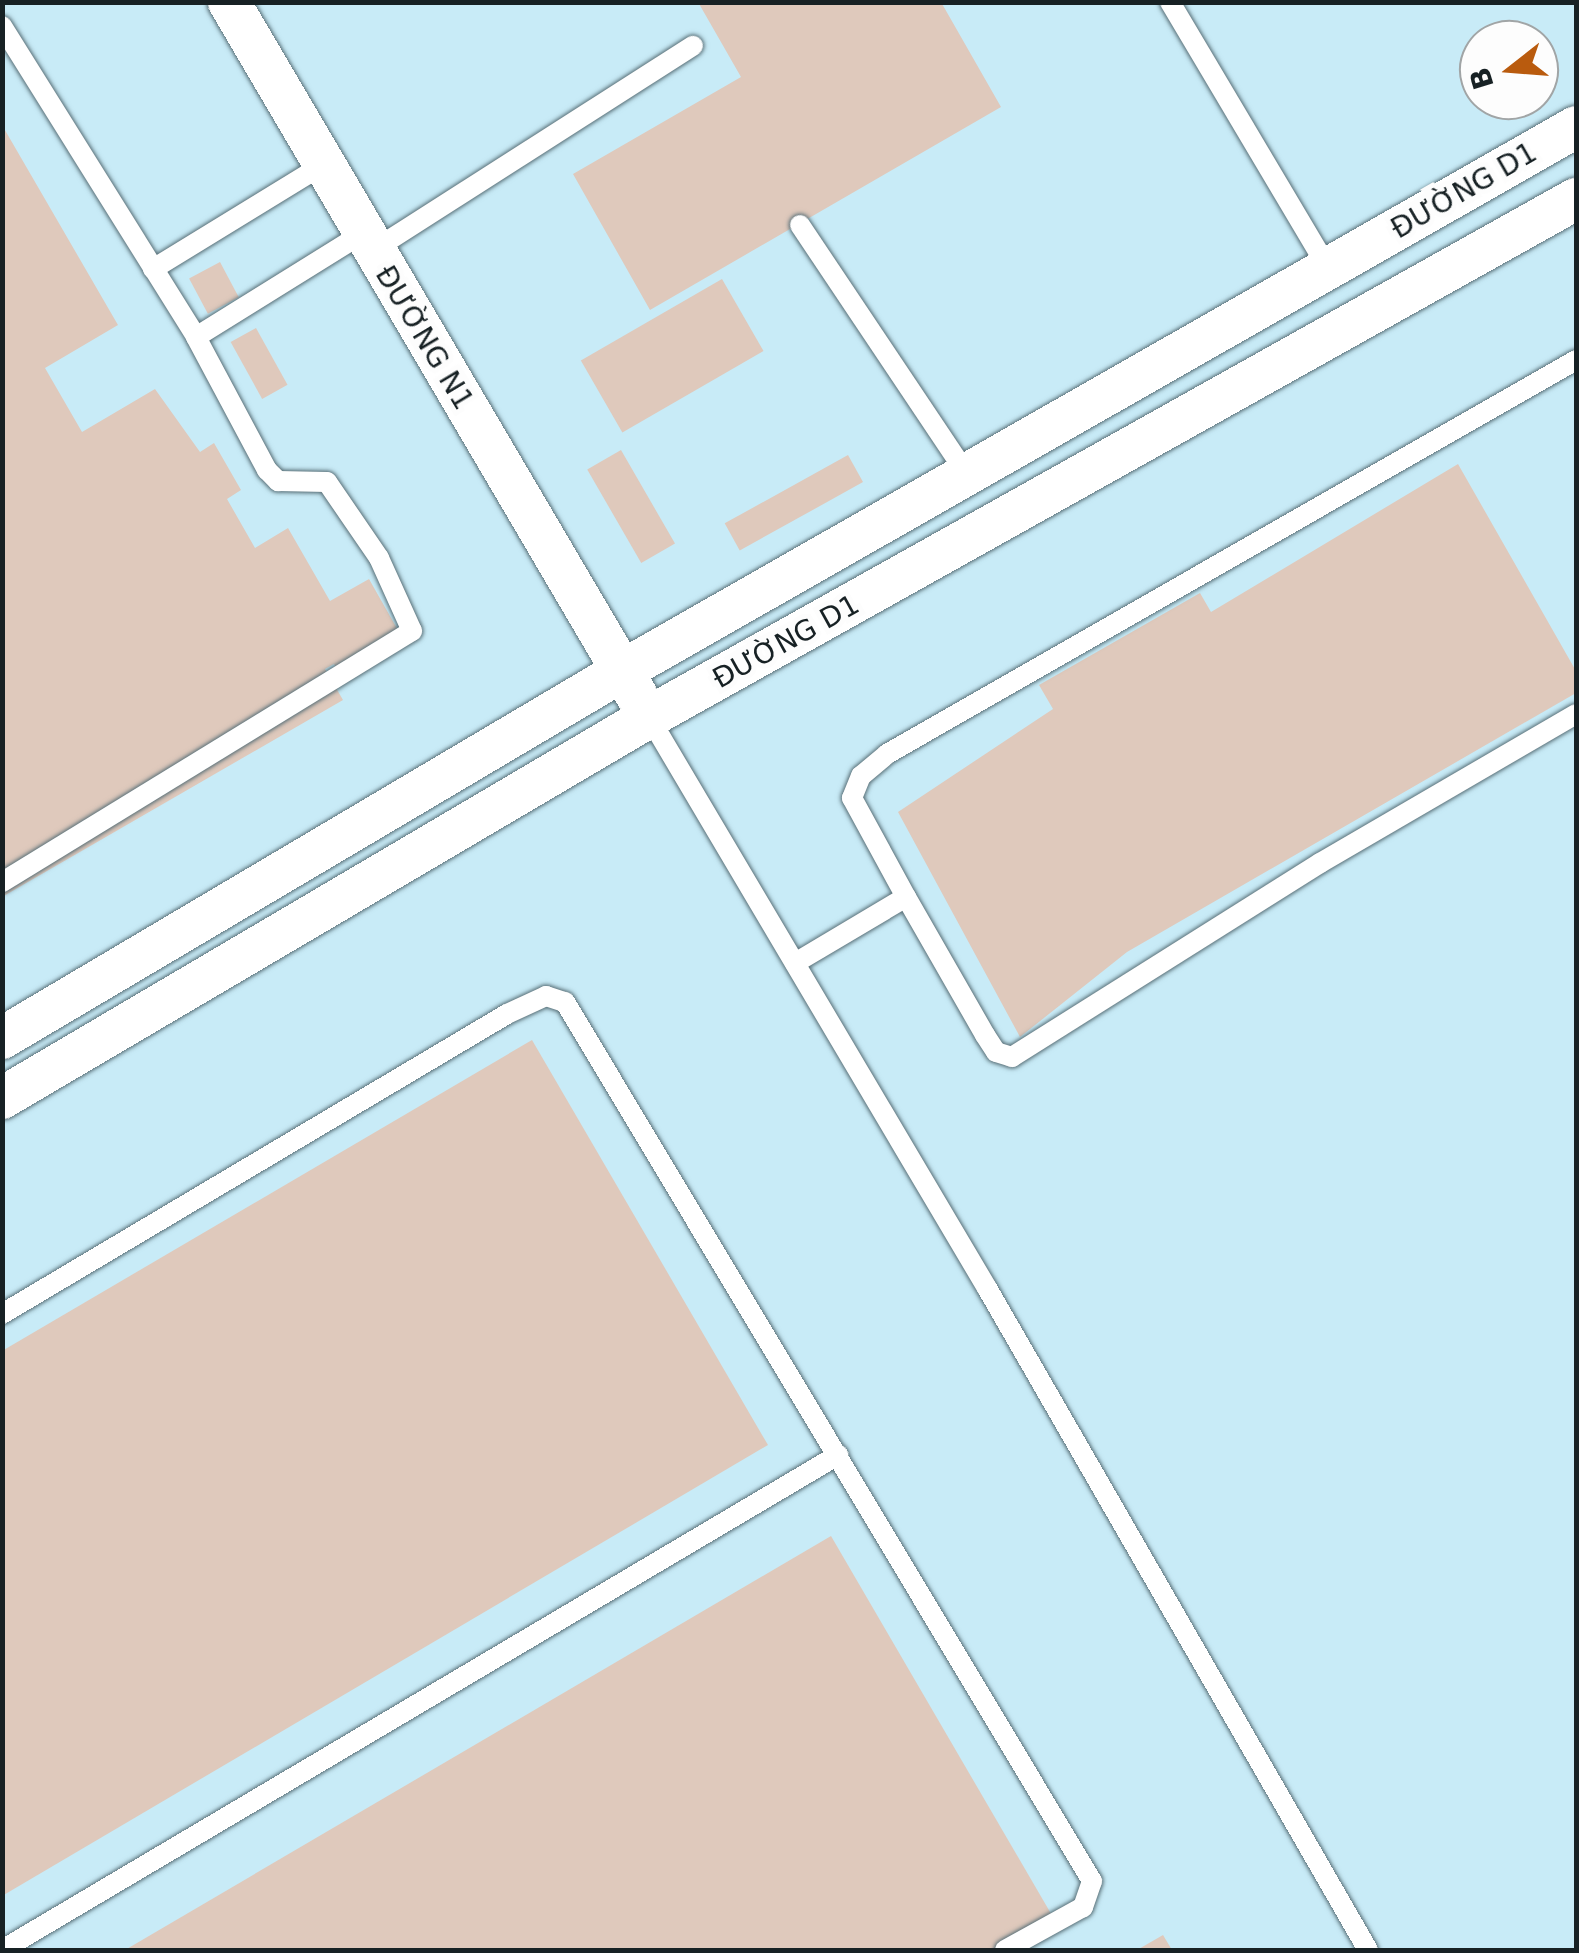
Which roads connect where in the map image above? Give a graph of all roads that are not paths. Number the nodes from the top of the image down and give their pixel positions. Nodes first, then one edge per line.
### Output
1 (229, 2) edge
2 (1170, 2) edge
3 (2, 26) edge
4 (692, 46) dead end
5 (1576, 127) edge
6 (323, 165) junction
7 (1576, 198) edge
8 (800, 225) dead end
9 (368, 242) junction
10 (1328, 268) junction
11 (153, 269) junction
12 (196, 338) junction
13 (1576, 360) edge
14 (968, 476) junction
15 (622, 671) junction
16 (1576, 714) edge
17 (649, 718) junction
18 (2, 882) edge
19 (906, 897) junction
20 (795, 964) junction
21 (2, 1038) edge
22 (2, 1098) edge
23 (2, 1314) edge
24 (838, 1454) junction
25 (2, 1950) edge
26 (1005, 1950) edge
27 (1368, 1950) edge

1 - 6 street, ĐƯỜNG N1
2 - 10 lane
3 - 11 lane
4 - 9 lane
5 - 10 street, ĐƯỜNG D1
6 - 9 street, ĐƯỜNG N1
6 - 11 lane
7 - 17 street, ĐƯỜNG D1
8 - 14 lane
9 - 12 lane
9 - 15 street, ĐƯỜNG N1
10 - 14 street, ĐƯỜNG D1
11 - 12 lane
12 - 18 lane
13 - 19 lane
14 - 15 street, ĐƯỜNG D1
15 - 17 street, ĐƯỜNG N1
15 - 21 street, ĐƯỜNG D1
16 - 19 lane
17 - 20 lane
17 - 22 street, ĐƯỜNG D1
19 - 20 lane
20 - 27 lane
23 - 24 lane
24 - 25 lane
24 - 26 lane

